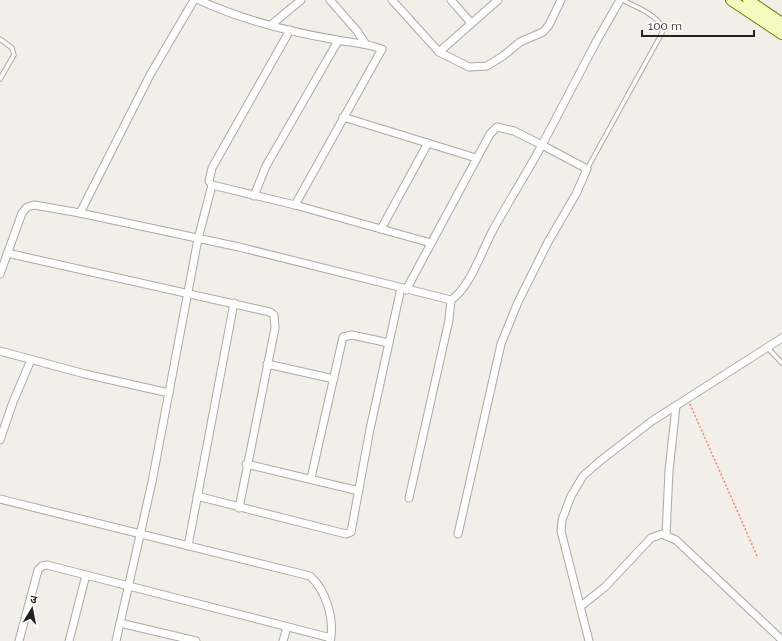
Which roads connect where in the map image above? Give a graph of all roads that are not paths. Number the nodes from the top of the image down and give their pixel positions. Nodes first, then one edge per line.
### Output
1 (194, 0) edge
2 (199, 0) edge
3 (301, 0) edge
4 (330, 0) edge
5 (392, 0) edge
6 (451, 0) edge
7 (498, 0) edge
8 (561, 0) edge
9 (622, 0) edge
10 (731, 0) edge
11 (748, 0) edge
12 (782, 23) edge
13 (471, 24) junction
14 (271, 25) junction
15 (290, 30) junction
16 (782, 34) edge
17 (0, 39) edge
18 (338, 40) junction
19 (365, 43) junction
20 (439, 52) junction
21 (0, 79) edge
22 (343, 117) junction
23 (428, 143) junction
24 (542, 145) junction
25 (476, 158) junction
26 (587, 169) junction
27 (212, 185) junction
28 (254, 196) junction
29 (295, 205) junction
30 (80, 213) junction
31 (381, 229) junction
32 (198, 239) junction
33 (431, 243) junction
34 (7, 253) junction
35 (0, 274) edge
36 (403, 289) junction
37 (188, 292) junction
38 (450, 300) junction
39 (234, 303) junction
40 (782, 338) edge
41 (389, 343) junction
42 (767, 347) junction
43 (0, 351) edge
44 (31, 360) junction
45 (782, 363) edge
46 (267, 364) junction
47 (334, 379) junction
48 (169, 393) junction
49 (676, 406) junction
50 (0, 440) edge
51 (246, 464) junction
52 (311, 478) junction
53 (359, 491) junction
54 (197, 496) junction
55 (409, 498) dead end
56 (0, 499) edge
57 (239, 508) junction
58 (458, 534) dead end
59 (141, 535) junction
60 (666, 535) junction
61 (188, 546) junction
62 (129, 587) junction
63 (581, 606) junction
64 (120, 623) junction
65 (287, 627) junction
66 (330, 639) edge
67 (781, 639) edge
68 (20, 641) edge
69 (70, 641) edge
70 (116, 641) edge
71 (196, 641) edge
72 (283, 641) edge
73 (589, 641) edge

1 - 30 street
2 - 14 street
3 - 14 street
4 - 19 street
5 - 20 street
6 - 13 street
7 - 13 street
8 - 20 street
9 - 24 street
9 - 26 lane
10 - 16 main road
11 - 12 main road
13 - 20 street
14 - 15 street
15 - 18 street
15 - 27 street
17 - 21 lane
18 - 19 street
18 - 28 street
19 - 22 street
22 - 23 street
22 - 29 street
23 - 25 street
23 - 31 street
24 - 25 street
24 - 26 street
24 - 38 street
25 - 33 street
26 - 58 street
27 - 28 street
27 - 32 street
28 - 29 street
29 - 31 street
30 - 32 street
30 - 34 street
31 - 33 street
32 - 36 street
32 - 37 street
33 - 36 street
34 - 35 street
34 - 37 street
36 - 38 street
36 - 41 street
37 - 39 street
37 - 48 street
38 - 55 street
39 - 46 street
39 - 54 street
40 - 42 street
41 - 47 street
41 - 53 street
42 - 45 lane
42 - 49 street
43 - 44 street
44 - 48 street
44 - 50 street
46 - 47 street
46 - 51 street
47 - 52 street
48 - 59 street
49 - 60 street
49 - 63 street
51 - 52 street
51 - 57 street
52 - 53 street
53 - 57 street
54 - 57 street
54 - 61 street
56 - 59 street
59 - 61 street
59 - 62 street
60 - 63 street
60 - 67 street
61 - 66 street
62 - 64 street
62 - 65 street
62 - 68 street
62 - 69 street
63 - 73 street
64 - 70 street
64 - 71 street
65 - 66 street
65 - 72 street

